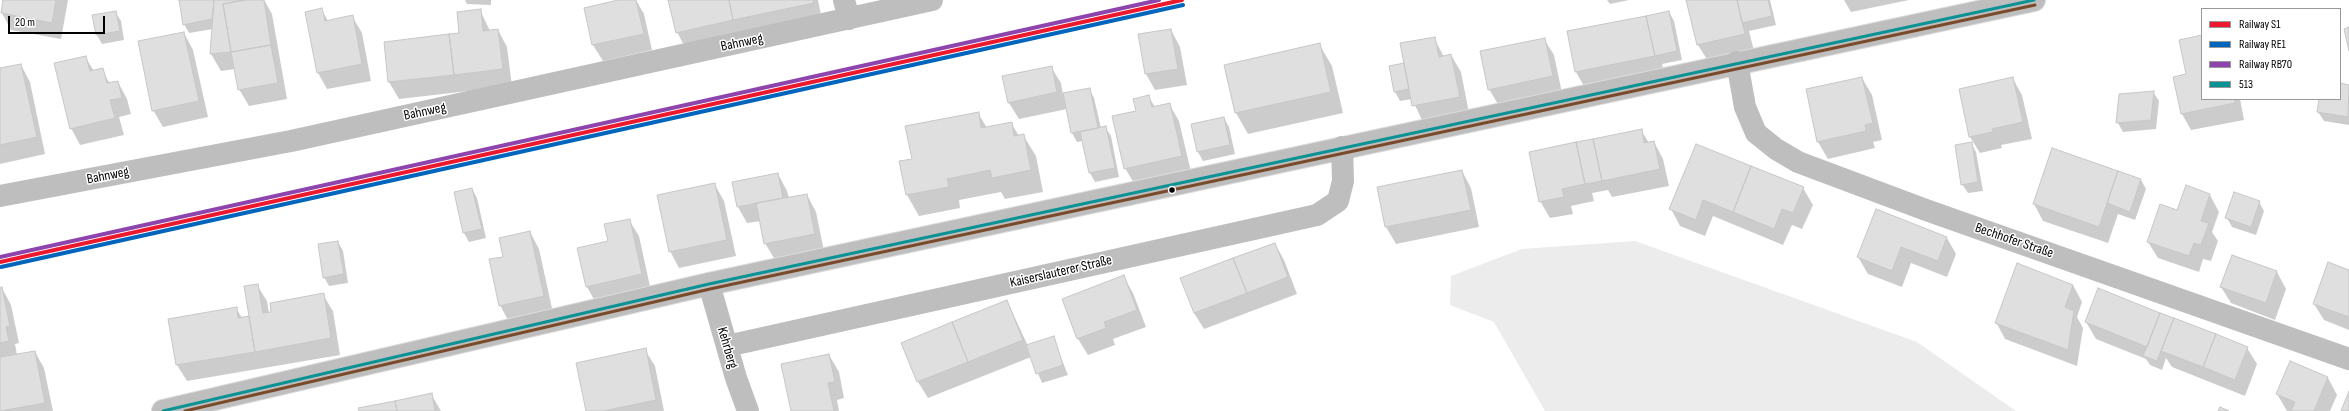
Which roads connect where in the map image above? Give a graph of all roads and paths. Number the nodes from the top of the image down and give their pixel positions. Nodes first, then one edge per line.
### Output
1 (932, 0) edge
2 (2034, 0) edge
3 (847, 10) edge
4 (1737, 62) junction
5 (1342, 147) junction
6 (0, 196) edge
7 (709, 284) junction
8 (727, 346) junction
9 (2349, 359) edge
10 (163, 411) edge
11 (748, 411) edge

1 - 3 main road, Bahnweg
2 - 4 main road
3 - 6 main road, Bahnweg
4 - 5 main road
4 - 9 main road, Bechhofer Straße
5 - 7 main road
5 - 8 main road, Kaiserslauterer Straße
7 - 8 main road, Kehrberg
7 - 10 main road
8 - 11 main road, Kehrberg

